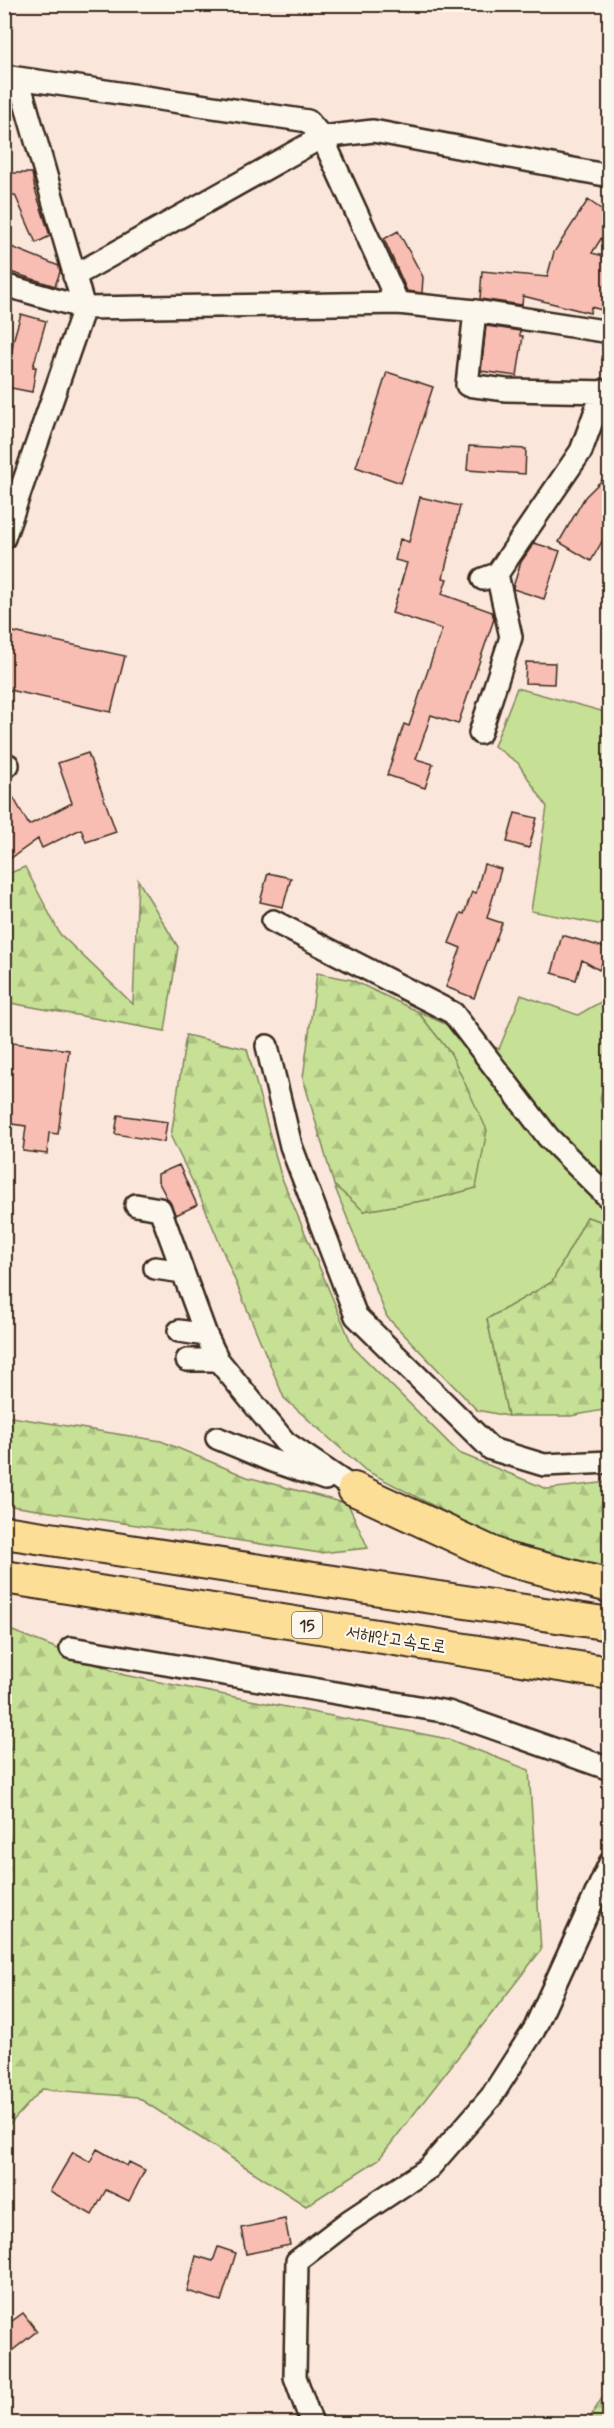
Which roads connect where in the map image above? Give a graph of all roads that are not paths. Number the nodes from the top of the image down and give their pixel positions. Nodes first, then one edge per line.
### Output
1 (11, 77) edge
2 (322, 137) junction
3 (609, 176) edge
4 (74, 276) junction
5 (4, 285) edge
6 (398, 303) junction
7 (84, 309) junction
8 (475, 311) junction
9 (609, 332) edge
10 (606, 391) edge
11 (4, 538) edge
12 (480, 734) dead end
13 (273, 921) dead end
14 (267, 1046) dead end
15 (609, 1199) edge
16 (136, 1205) dead end
17 (155, 1268) dead end
18 (183, 1272) junction
19 (178, 1331) dead end
20 (206, 1335) junction
21 (187, 1360) dead end
22 (218, 1360) junction
23 (217, 1438) dead end
24 (609, 1462) edge
25 (354, 1488) junction
26 (4, 1532) edge
27 (4, 1577) edge
28 (609, 1586) edge
29 (609, 1624) edge
30 (71, 1648) dead end
31 (609, 1673) edge
32 (609, 1768) edge
33 (609, 1863) edge
34 (312, 2424) edge

1 - 2 street
1 - 4 street
2 - 3 street
2 - 4 street
2 - 6 street
4 - 7 street
5 - 7 street
6 - 7 street
6 - 8 street
7 - 11 street
8 - 9 street
8 - 10 street
10 - 12 street
13 - 15 street
14 - 24 street
16 - 18 street
17 - 18 street
18 - 20 street
19 - 20 street
20 - 22 street
21 - 22 street
22 - 25 street
23 - 25 street
25 - 28 highway
26 - 29 highway
27 - 31 highway, 서해안고속도로 / 15
30 - 32 street
33 - 34 street

